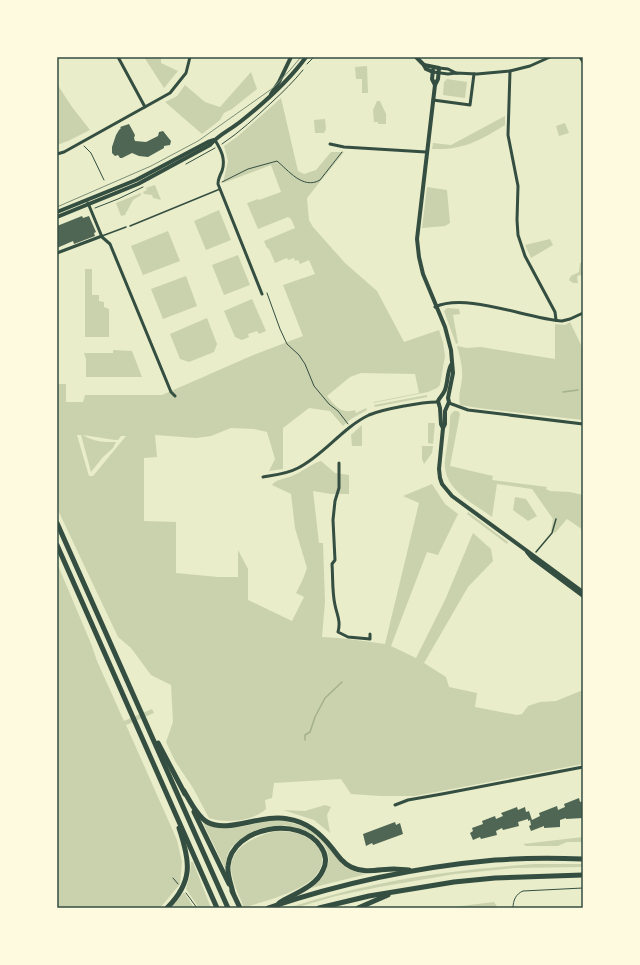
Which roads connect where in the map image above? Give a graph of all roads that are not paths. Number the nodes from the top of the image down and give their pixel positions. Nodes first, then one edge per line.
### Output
1 (118, 57) edge
2 (190, 57) edge
3 (291, 57) edge
4 (306, 57) edge
5 (416, 57) edge
6 (550, 57) edge
7 (580, 57) edge
8 (583, 62) edge
9 (424, 65) junction
10 (434, 67) junction
11 (439, 68) junction
12 (510, 71) junction
13 (433, 72) junction
14 (438, 73) junction
15 (456, 73) junction
16 (474, 74) junction
17 (435, 85) junction
18 (268, 97) junction
19 (433, 100) junction
20 (144, 107) junction
21 (215, 140) junction
22 (330, 144) dead end
23 (426, 152) junction
24 (57, 154) edge
25 (220, 189) junction
26 (88, 202) junction
27 (57, 212) edge
28 (57, 217) edge
29 (130, 226) dead end
30 (126, 227) dead end
31 (102, 236) junction
32 (57, 253) edge
33 (262, 294) dead end
34 (435, 307) junction
35 (583, 313) edge
36 (556, 320) junction
37 (451, 365) junction
38 (175, 396) dead end
39 (442, 396) junction
40 (448, 398) junction
41 (438, 404) junction
42 (447, 405) junction
43 (583, 424) edge
44 (443, 428) junction
45 (339, 463) dead end
46 (263, 477) dead end
47 (556, 519) dead end
48 (57, 523) edge
49 (57, 545) edge
50 (525, 550) junction
51 (536, 552) dead end
52 (583, 592) edge
53 (583, 596) edge
54 (370, 634) dead end
55 (144, 719) junction
56 (583, 767) edge
57 (184, 791) junction
58 (168, 797) junction
59 (396, 805) dead end
60 (583, 858) edge
61 (416, 871) junction
62 (583, 875) edge
63 (396, 892) junction
64 (233, 893) junction
65 (270, 907) edge
66 (167, 908) edge
67 (217, 908) edge
68 (228, 908) edge
69 (240, 908) edge
70 (319, 908) edge
71 (358, 908) edge

1 - 20 street
2 - 20 street
3 - 18 main road
4 - 18 main road
5 - 9 main road
6 - 12 street
7 - 8 street
9 - 10 main road
9 - 13 main road
10 - 11 main road
10 - 13 main road
11 - 14 main road
11 - 15 street
12 - 16 street
12 - 36 street
13 - 14 street
13 - 17 main road
14 - 15 street
14 - 17 main road
15 - 16 street
16 - 19 street
17 - 19 main road
18 - 21 main road
19 - 23 main road
20 - 24 street
21 - 25 street
21 - 26 main road
22 - 23 street
23 - 34 main road
25 - 29 lane
25 - 33 street
26 - 27 main road
26 - 28 main road
26 - 31 street
30 - 31 lane
31 - 32 street
31 - 38 street
34 - 36 street
34 - 37 main road
35 - 36 street
37 - 39 main road
37 - 40 main road
39 - 40 main road
39 - 41 main road
40 - 42 main road
41 - 42 main road
41 - 44 main road
41 - 46 street
42 - 43 street
42 - 44 main road
44 - 50 main road
45 - 54 street
47 - 51 lane
48 - 55 highway
49 - 58 highway
50 - 52 main road
50 - 53 main road
55 - 57 highway
55 - 68 highway
56 - 59 street
57 - 61 highway
57 - 64 highway
58 - 66 highway
58 - 67 highway
60 - 61 highway
61 - 65 highway
62 - 63 highway
63 - 70 highway
63 - 71 highway
64 - 65 highway
64 - 69 highway

